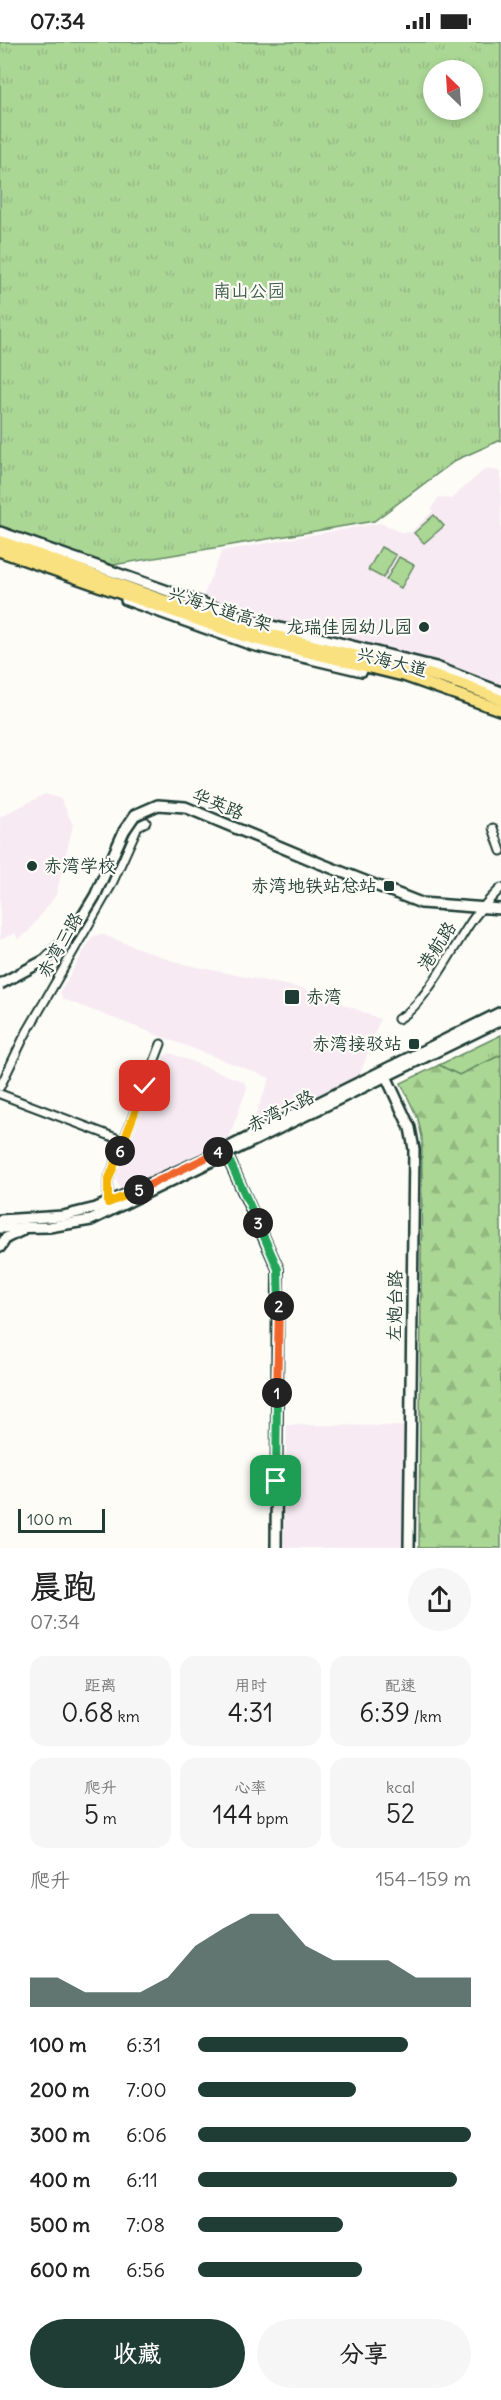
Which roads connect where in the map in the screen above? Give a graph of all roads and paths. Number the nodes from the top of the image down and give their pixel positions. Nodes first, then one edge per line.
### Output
1 (0, 532) edge
2 (0, 541) edge
3 (0, 552) edge
4 (501, 692) edge
5 (501, 700) edge
6 (501, 710) edge
7 (501, 715) edge
8 (146, 822) dead end
9 (493, 828) dead end
10 (501, 851) edge
11 (501, 888) edge
12 (483, 907) junction
13 (501, 909) edge
14 (0, 984) edge
15 (501, 1012) edge
16 (398, 1019) dead end
17 (501, 1020) edge
18 (161, 1044) dead end
19 (385, 1075) junction
20 (0, 1087) edge
21 (0, 1094) edge
22 (124, 1141) junction
23 (226, 1152) junction
24 (108, 1203) junction
25 (0, 1220) edge
26 (0, 1227) edge
27 (27, 1229) junction
28 (0, 1247) edge
29 (276, 1548) edge
30 (409, 1548) edge

1 - 4 street, 兴海大道
2 - 5 main road, 兴海大道高架
3 - 6 main road, 兴海大道高架
3 - 7 street, 兴海大道
8 - 20 street, 赤湾三路
9 - 10 street
11 - 12 street, 港航路
12 - 13 street, 华英路
12 - 14 street, 华英路, bridge
12 - 16 street, 港航路
15 - 19 street, 赤湾六路
17 - 19 street, 赤湾六路
18 - 22 street
19 - 23 street, 赤湾六路
19 - 30 street, 左炮台路
21 - 22 street
22 - 24 street
23 - 24 street, 赤湾六路
23 - 27 street, 赤湾六路
23 - 29 street
24 - 25 street, 赤湾六路
26 - 27 street, 赤湾六路
27 - 28 street

